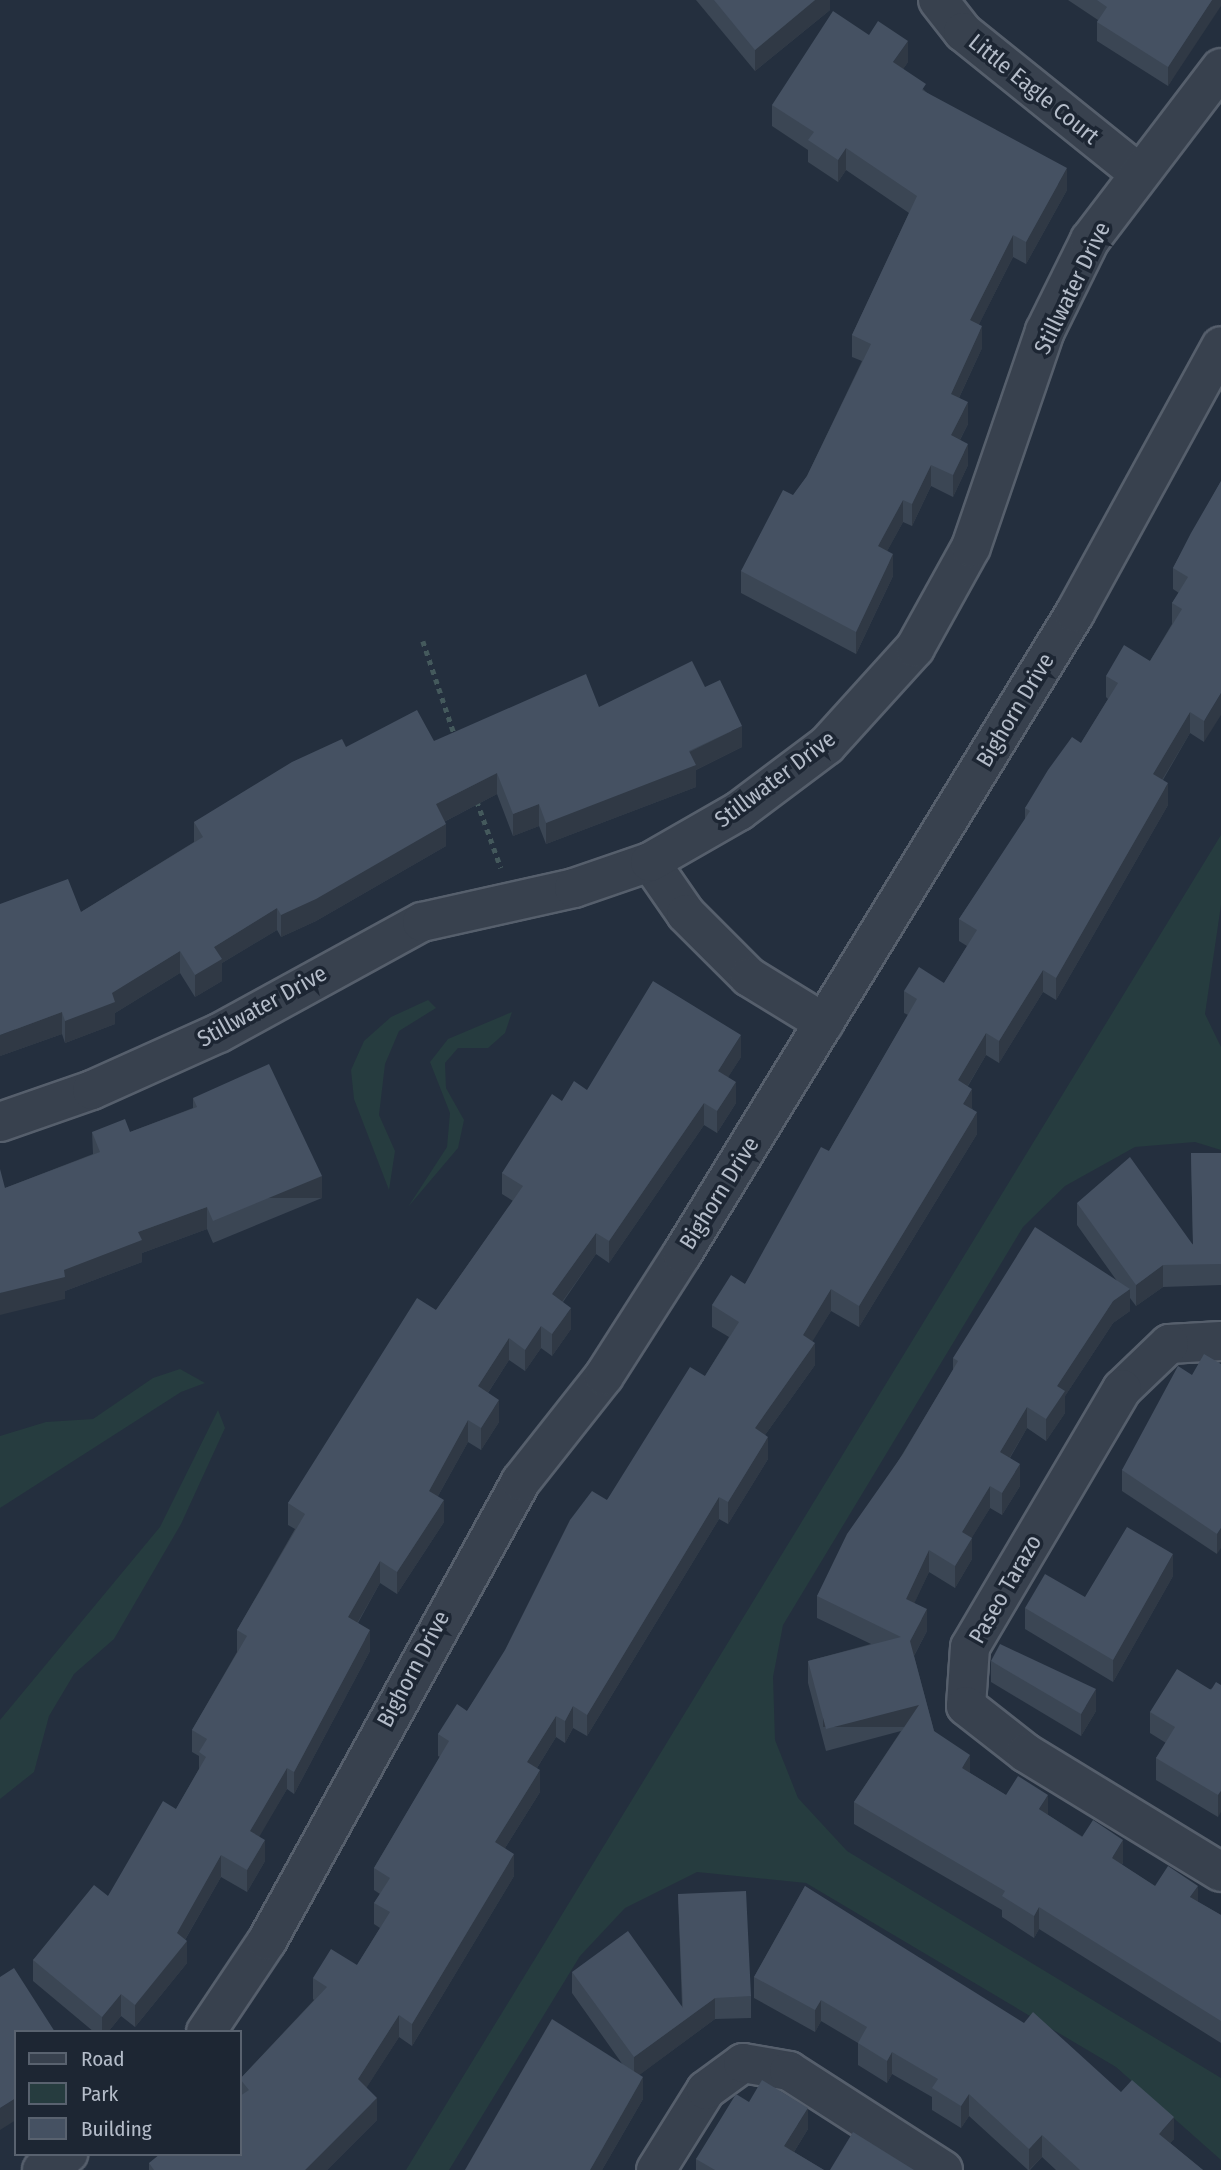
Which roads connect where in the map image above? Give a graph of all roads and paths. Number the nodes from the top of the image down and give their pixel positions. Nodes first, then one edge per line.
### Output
1 (938, 0) edge
2 (1221, 68) edge
3 (1137, 172) junction
4 (1221, 346) edge
5 (423, 641) dead end
6 (460, 751) edge
7 (472, 788) edge
8 (650, 862) junction
9 (513, 902) junction
10 (824, 1023) junction
11 (0, 1122) edge
12 (1221, 1341) edge
13 (1221, 1872) edge
14 (207, 2030) edge
15 (65, 2156) edge
16 (42, 2170) edge
17 (656, 2170) edge
18 (943, 2170) edge

1 - 3 street, Little Eagle Court
2 - 3 street, Stillwater Drive
3 - 8 street, Stillwater Drive
4 - 10 street, Bighorn Drive
5 - 6 path
7 - 9 path
8 - 9 street, Stillwater Drive
8 - 10 street
9 - 11 street, Stillwater Drive
10 - 14 street, Bighorn Drive
12 - 13 street, Paseo Tarazo
15 - 16 street
17 - 18 street

